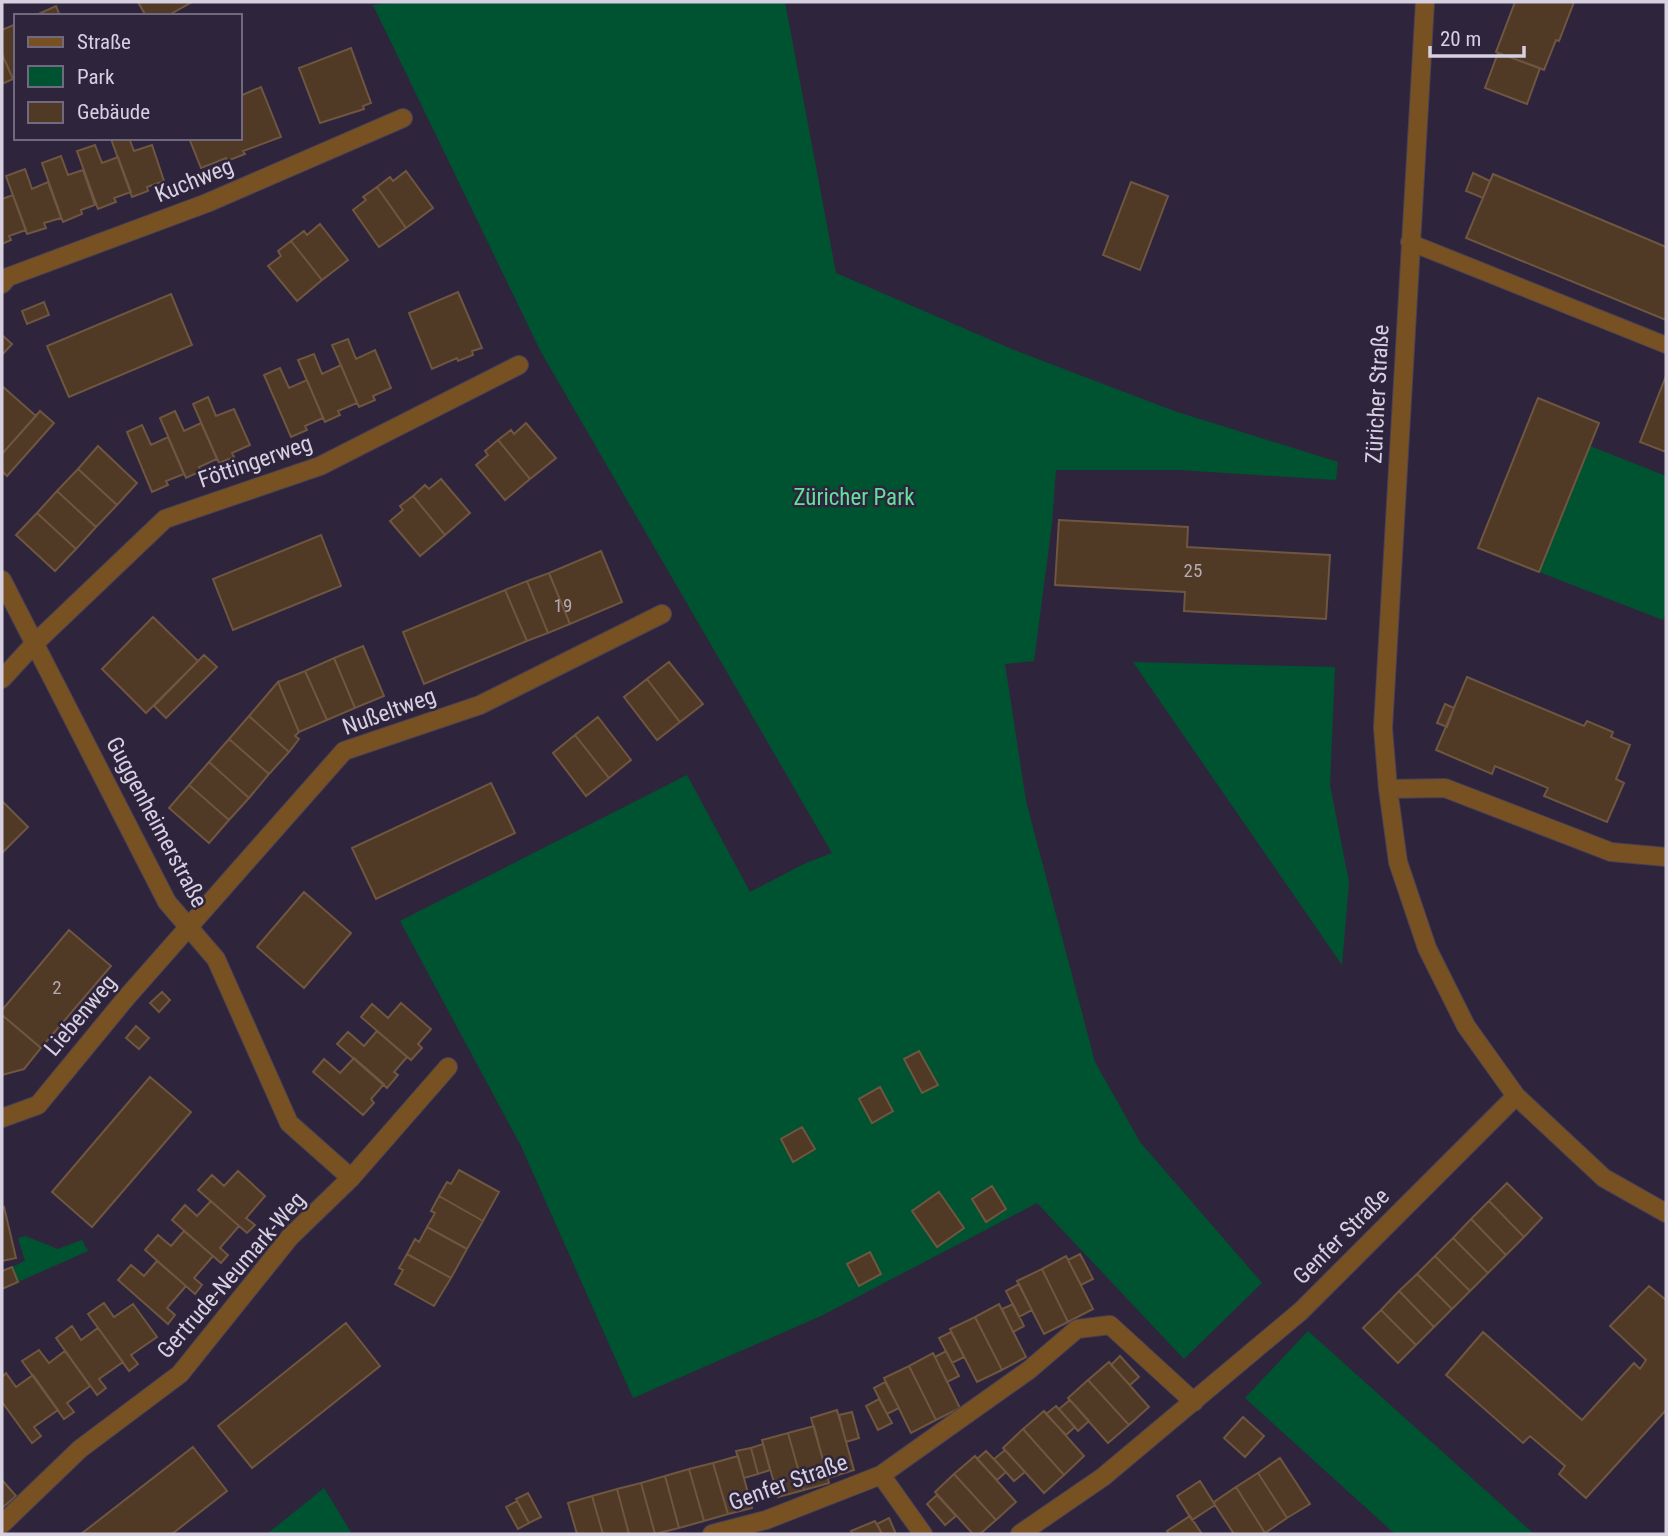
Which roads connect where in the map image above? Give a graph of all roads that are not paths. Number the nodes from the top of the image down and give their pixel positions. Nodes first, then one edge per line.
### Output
1 (1424, 2) edge
2 (403, 118) dead end
3 (1409, 242) junction
4 (2, 284) edge
5 (1666, 345) edge
6 (519, 365) dead end
7 (2, 580) edge
8 (662, 614) dead end
9 (36, 642) junction
10 (2, 679) edge
11 (1388, 789) junction
12 (1666, 857) edge
13 (187, 928) junction
14 (448, 1067) dead end
15 (1516, 1096) junction
16 (2, 1118) edge
17 (351, 1178) junction
18 (1666, 1213) edge
19 (1194, 1402) junction
20 (881, 1475) junction
21 (2, 1524) edge
22 (712, 1534) edge
23 (923, 1534) edge
24 (1020, 1534) edge

1 - 3 street, Züricher Straße
2 - 4 street, Kuchweg
3 - 5 lane
3 - 11 street, Züricher Straße
6 - 9 street, Föttingerweg
7 - 9 street, Guggenheimerstraße
8 - 13 street, Nußeltweg
9 - 10 street, Föttingerweg
9 - 13 street, Guggenheimerstraße
11 - 12 street
11 - 15 street, Züricher Straße
13 - 16 street, Liebenweg
13 - 17 street, Guggenheimerstraße
14 - 17 street, Gertrude-Neumark-Weg
15 - 18 street, Züricher Straße
15 - 19 street, Genfer Straße
17 - 21 street, Gertrude-Neumark-Weg
19 - 20 street, Genfer Straße
19 - 24 street, Genfer Straße
20 - 22 street, Genfer Straße
20 - 23 street, Genfer Straße

